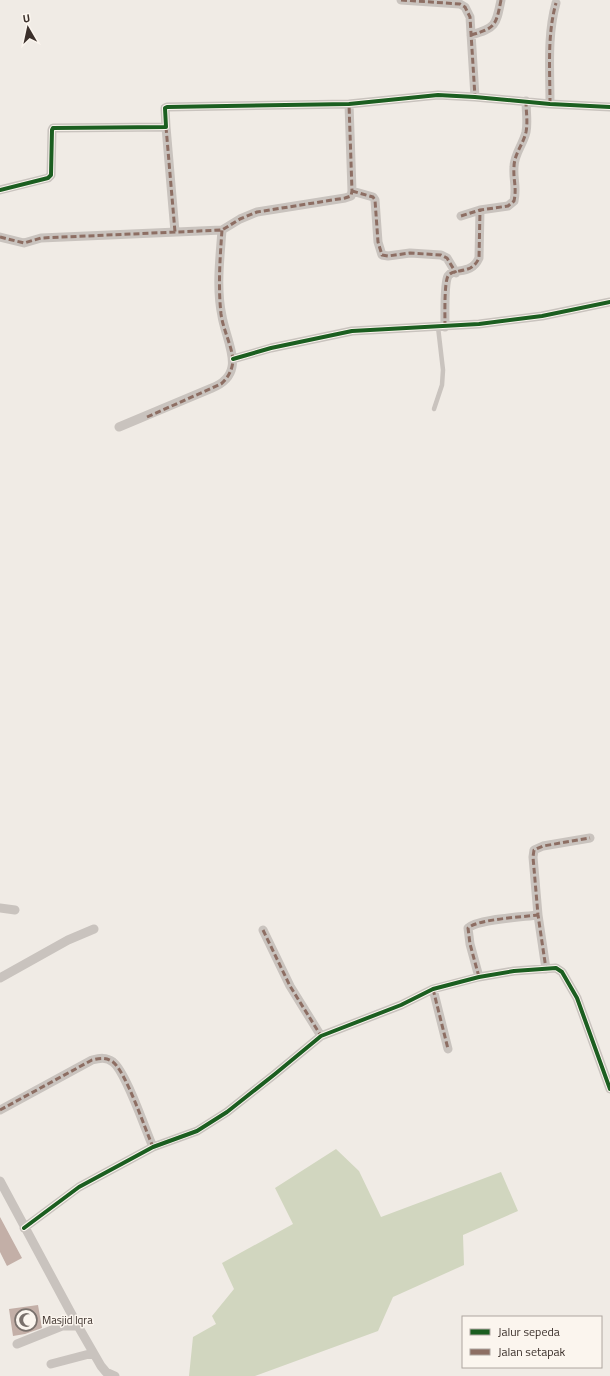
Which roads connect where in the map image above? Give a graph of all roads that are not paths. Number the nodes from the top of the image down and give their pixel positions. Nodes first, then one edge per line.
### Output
1 (401, 0) edge
2 (501, 0) edge
3 (432, 1) edge
4 (556, 3) dead end
5 (471, 35) junction
6 (475, 97) junction
7 (526, 101) junction
8 (349, 104) junction
9 (550, 104) junction
10 (610, 107) edge
11 (166, 128) junction
12 (0, 190) edge
13 (352, 191) junction
14 (480, 210) junction
15 (461, 216) dead end
16 (222, 230) junction
17 (175, 232) junction
18 (0, 237) edge
19 (456, 272) junction
20 (610, 302) edge
21 (441, 327) junction
22 (233, 359) junction
23 (434, 410) dead end
24 (119, 427) dead end
25 (590, 838) dead end
26 (0, 908) edge
27 (15, 910) dead end
28 (538, 915) junction
29 (94, 929) dead end
30 (263, 930) dead end
31 (546, 969) junction
32 (479, 977) junction
33 (0, 978) edge
34 (433, 989) junction
35 (321, 1036) junction
36 (448, 1049) dead end
37 (610, 1089) edge
38 (0, 1110) edge
39 (153, 1147) junction
40 (0, 1181) edge
41 (24, 1228) junction
42 (78, 1326) junction
43 (17, 1344) dead end
44 (93, 1353) junction
45 (51, 1364) dead end
46 (115, 1376) edge

1 - 3 street
2 - 5 street
3 - 5 street
4 - 9 street
5 - 6 street
6 - 7 street
6 - 8 street
7 - 9 street
7 - 14 street
8 - 11 street
8 - 13 street
9 - 10 street
11 - 12 street
11 - 17 street
13 - 16 street
13 - 19 street
14 - 15 street
14 - 19 street
16 - 17 street
16 - 22 street
17 - 18 street
19 - 21 street
20 - 21 street
21 - 22 street
21 - 23 lane
22 - 24 street
25 - 28 street
26 - 27 street
28 - 31 street
28 - 32 street
29 - 33 street
30 - 35 street
31 - 32 street
31 - 37 street
32 - 34 street
34 - 35 street
34 - 36 street
35 - 39 street
38 - 39 street
39 - 41 street
40 - 41 street
41 - 42 street
42 - 43 street
42 - 44 street
44 - 45 street
44 - 46 street

